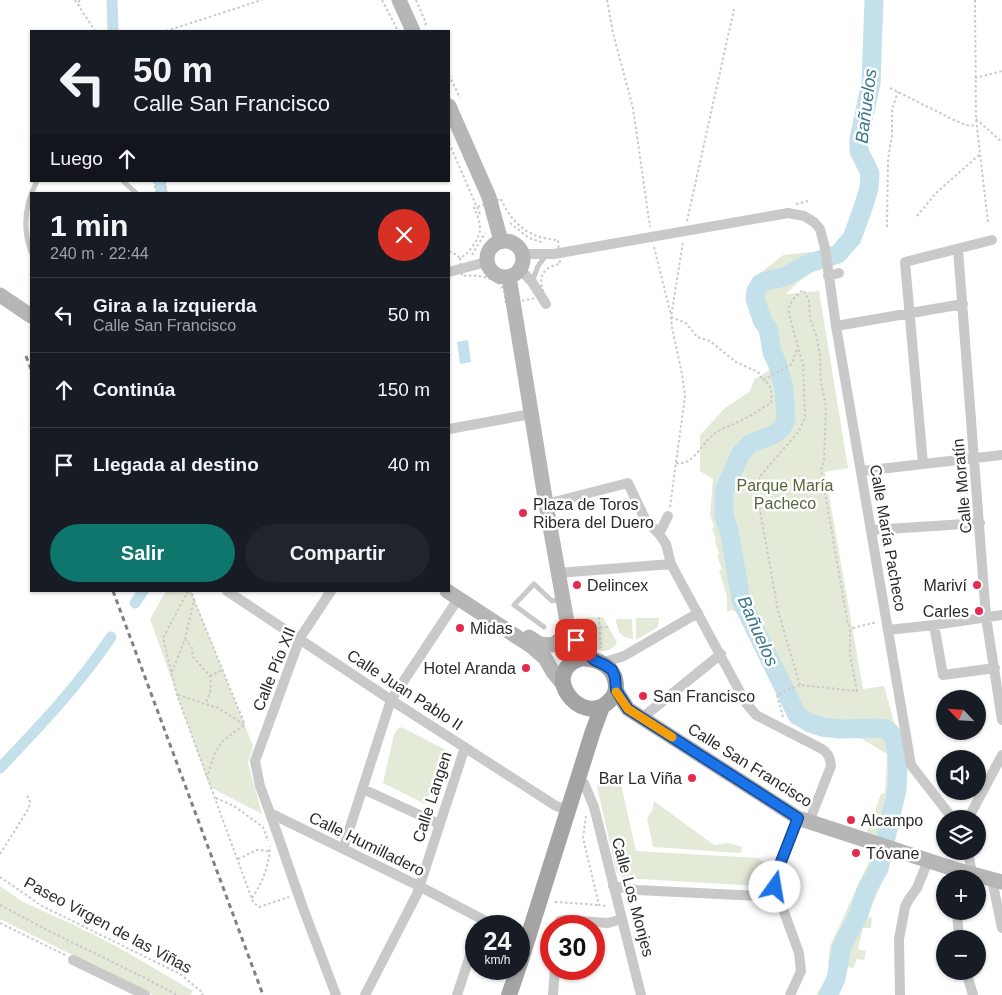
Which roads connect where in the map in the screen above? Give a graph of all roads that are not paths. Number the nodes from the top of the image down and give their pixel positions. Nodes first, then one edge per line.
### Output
1 (399, 0) edge
2 (413, 30) edge
3 (450, 108) edge
4 (124, 182) edge
5 (135, 192) edge
6 (30, 198) edge
7 (992, 240) dead end
8 (501, 242) junction
9 (30, 247) edge
10 (546, 249) junction
11 (958, 249) junction
12 (486, 262) junction
13 (456, 266) edge
14 (517, 267) junction
15 (828, 273) junction
16 (839, 273) dead end
17 (532, 282) junction
18 (0, 295) edge
19 (543, 300) road end
20 (963, 304) junction
21 (910, 313) junction
22 (30, 315) edge
23 (836, 326) junction
24 (531, 414) junction
25 (450, 429) edge
26 (1002, 455) edge
27 (975, 459) junction
28 (923, 464) junction
29 (862, 471) junction
30 (546, 504) junction
31 (668, 514) road end
32 (980, 523) junction
33 (872, 530) junction
34 (659, 534) junction
35 (671, 564) junction
36 (558, 573) junction
37 (229, 592) edge
38 (330, 592) edge
39 (453, 595) edge
40 (562, 598) junction
41 (698, 613) junction
42 (1002, 615) edge
43 (986, 617) junction
44 (888, 625) junction
45 (934, 625) junction
46 (544, 627) dead end
47 (568, 629) junction
48 (509, 631) junction
49 (300, 638) junction
50 (721, 654) junction
51 (624, 656) junction
52 (545, 658) junction
53 (598, 662) junction
54 (570, 664) junction
55 (995, 668) junction
56 (562, 683) junction
57 (610, 694) junction
58 (392, 700) junction
59 (585, 707) junction
60 (642, 718) junction
61 (1002, 720) edge
62 (593, 731) junction
63 (465, 747) junction
64 (1002, 755) edge
65 (578, 780) junction
66 (363, 789) junction
67 (570, 804) junction
68 (946, 810) edge
69 (973, 810) edge
70 (594, 811) junction
71 (270, 813) junction
72 (804, 820) junction
73 (439, 824) junction
74 (343, 849) junction
75 (928, 861) junction
76 (946, 870) edge
77 (997, 881) edge
78 (419, 886) junction
79 (613, 886) junction
80 (778, 897) junction
81 (468, 915) edge
82 (530, 916) edge
83 (622, 919) junction
84 (605, 923) edge
85 (1002, 928) edge
86 (73, 960) road end
87 (465, 971) edge
88 (514, 980) edge
89 (554, 980) edge
90 (969, 980) edge
91 (144, 995) edge
92 (336, 995) edge
93 (365, 995) edge
94 (457, 995) edge
95 (509, 995) edge
96 (553, 995) edge
97 (642, 995) edge
98 (790, 995) edge
99 (900, 995) edge
100 (973, 995) edge

1 - 2 street
3 - 8 street
4 - 5 lane
6 - 9 lane
7 - 11 street
8 - 12 street
8 - 14 street
10 - 14 street, Calle María Pacheco
10 - 15 street, Calle María Pacheco
10 - 17 lane
11 - 20 street, Calle Moratín
11 - 21 street
12 - 13 street
12 - 14 street
14 - 17 street
14 - 24 street
15 - 16 street
15 - 23 street, Calle María Pacheco
17 - 19 street
18 - 22 street
20 - 21 street
20 - 27 street, Calle Moratín
21 - 23 street
21 - 28 street
23 - 29 street, Calle María Pacheco
24 - 25 street
24 - 30 street
26 - 27 street
27 - 28 street
27 - 32 street, Calle Moratín
28 - 29 street
29 - 33 street, Calle María Pacheco
30 - 34 street
30 - 36 street
31 - 34 street
32 - 33 street
32 - 43 street, Calle Moratín
33 - 44 street, Calle María Pacheco
34 - 35 street
35 - 36 street
35 - 41 street
36 - 40 street
37 - 49 street, Calle Juan Pablo II
38 - 49 street, Calle Pío XII
39 - 48 street
39 - 58 street
40 - 46 lane
40 - 47 street
41 - 50 street
41 - 51 street
42 - 43 street
43 - 45 street
43 - 55 street, Calle Moratín
44 - 45 street
44 - 68 street, Calle María Pacheco
45 - 55 street
47 - 48 street
47 - 53 street
47 - 54 street
48 - 52 street
49 - 58 street, Calle Juan Pablo II
49 - 71 street, Calle Pío XII
50 - 60 street
50 - 72 street
51 - 53 street
51 - 57 street
52 - 54 street
52 - 56 street
53 - 54 main road
53 - 57 main road
54 - 56 main road
55 - 61 street, Calle Moratín
56 - 59 main road
57 - 59 main road
57 - 60 street, Calle San Francisco
57 - 62 main road
58 - 63 street, Calle Juan Pablo II
58 - 66 street
59 - 62 main road
60 - 72 street, Calle San Francisco
62 - 65 main road
63 - 67 street, Calle Juan Pablo II
63 - 73 street, Calle Langen
64 - 69 street
65 - 67 main road
65 - 70 street, Calle Los Monjes
66 - 73 street
66 - 74 street
67 - 70 street
67 - 82 main road
70 - 79 street, Calle Los Monjes
71 - 74 street, Calle Humilladero
71 - 92 street
72 - 75 street, Calle San Francisco
72 - 80 street
73 - 78 street, Calle Langen
74 - 78 street, Calle Humilladero
75 - 76 street, Calle San Francisco
75 - 99 street
77 - 85 street
78 - 81 street, Calle Humilladero
78 - 93 street, Calle Langen
79 - 80 street
79 - 83 street, Calle Los Monjes
80 - 98 street
83 - 84 street
83 - 97 street, Calle Los Monjes
86 - 91 street
87 - 94 street
88 - 95 main road
89 - 96 street
90 - 100 street

